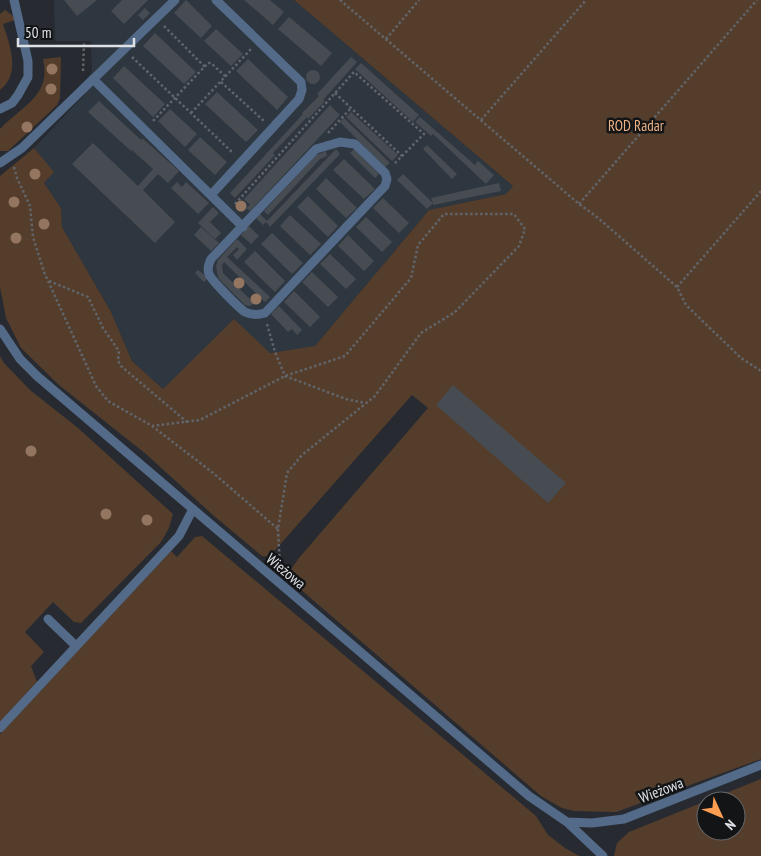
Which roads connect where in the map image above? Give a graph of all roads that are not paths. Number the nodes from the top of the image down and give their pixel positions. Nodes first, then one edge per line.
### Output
1 (14, 0) edge
2 (175, 0) edge
3 (216, 0) edge
4 (93, 79) junction
5 (0, 110) edge
6 (0, 163) edge
7 (211, 195) junction
8 (243, 227) junction
9 (0, 328) edge
10 (193, 509) junction
11 (48, 619) dead end
12 (76, 646) junction
13 (0, 728) edge
14 (761, 765) edge
15 (566, 822) junction
16 (603, 856) edge

1 - 5 lane
2 - 4 lane
3 - 7 lane
4 - 6 lane
4 - 7 lane
7 - 8 lane
8 - 8 lane
9 - 10 lane, Wieżowa
10 - 12 lane
10 - 15 lane, Wieżowa
11 - 12 lane
12 - 13 lane
14 - 15 lane, Wieżowa
15 - 16 lane, Wieżowa

